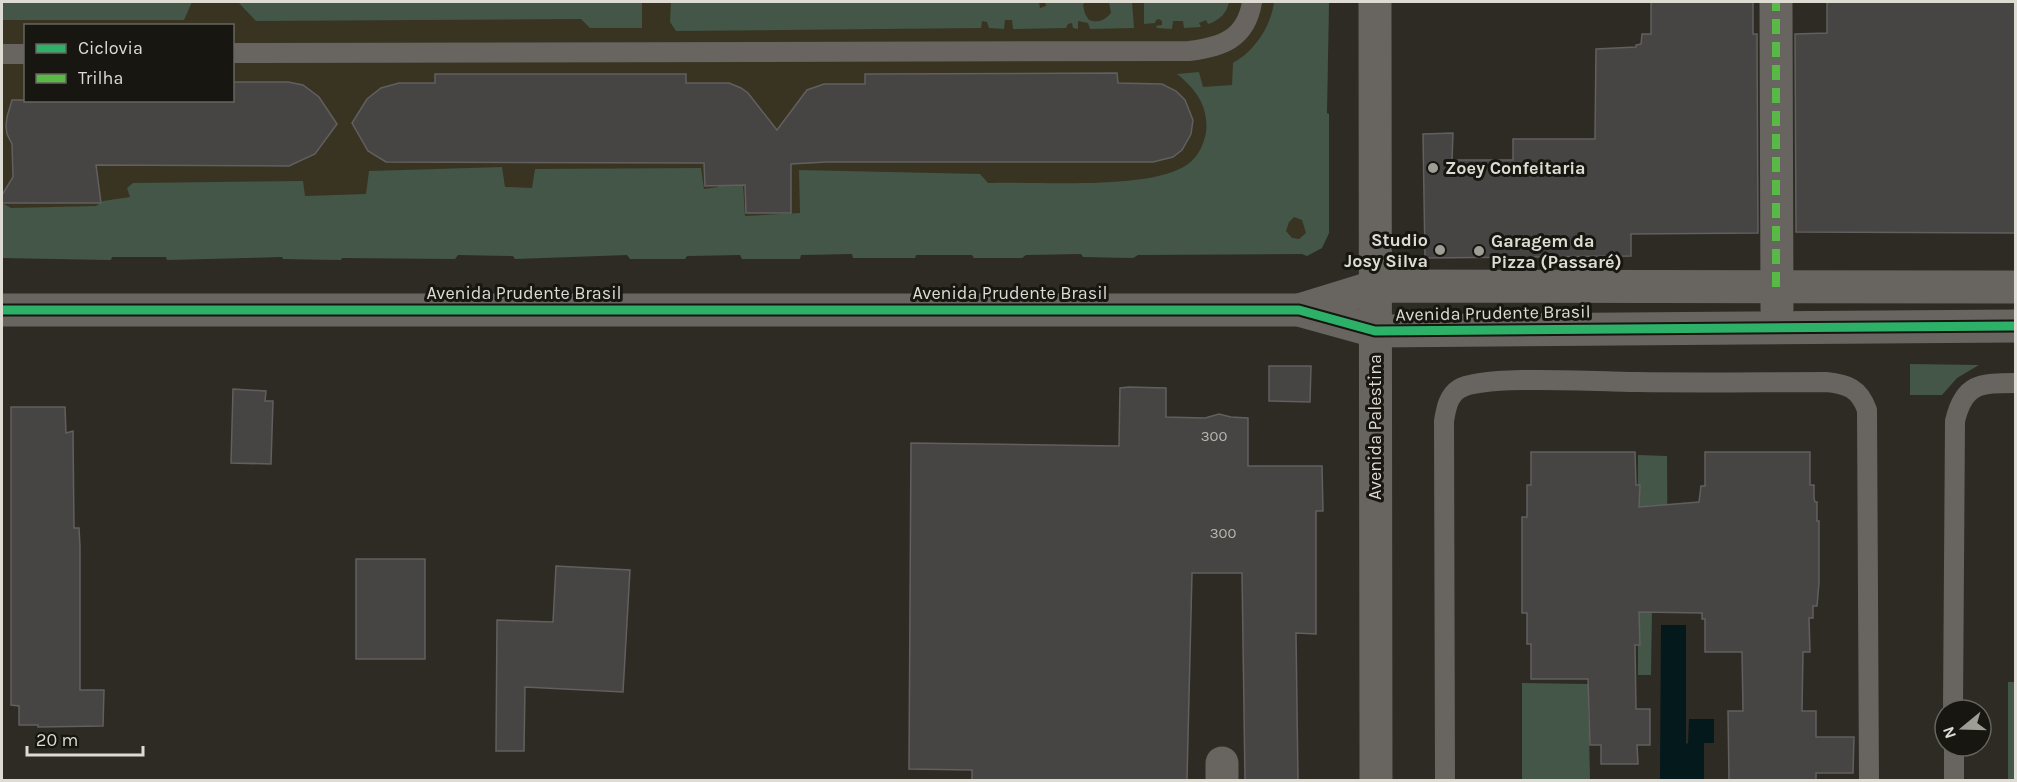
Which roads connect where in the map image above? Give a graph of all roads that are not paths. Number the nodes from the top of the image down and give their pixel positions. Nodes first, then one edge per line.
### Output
1 (1252, 2) edge
2 (1375, 2) edge
3 (1776, 2) edge
4 (234, 53) edge
5 (2, 54) edge
6 (24, 54) edge
7 (1377, 286) junction
8 (1776, 287) junction
9 (2016, 287) edge
10 (2, 310) edge
11 (1299, 310) junction
12 (1777, 326) junction
13 (2016, 326) edge
14 (1375, 331) junction
15 (2016, 383) edge
16 (1953, 698) edge
17 (1953, 758) edge
18 (1376, 780) edge
19 (1445, 780) edge
20 (1869, 780) edge
21 (1954, 780) edge

1 - 4 lane
2 - 7 street, Avenida Palestina
3 - 8 street
5 - 6 lane
7 - 8 street, Avenida Prudente Brasil
7 - 11 street, Avenida Prudente Brasil
7 - 14 street, Avenida Palestina
8 - 9 street, Avenida Prudente Brasil
8 - 12 street
10 - 11 street, Avenida Prudente Brasil
11 - 14 street, Avenida Prudente Brasil
12 - 13 street, Avenida Prudente Brasil
12 - 14 street, Avenida Prudente Brasil
14 - 18 street, Avenida Palestina
15 - 16 lane
17 - 21 lane
19 - 20 lane

